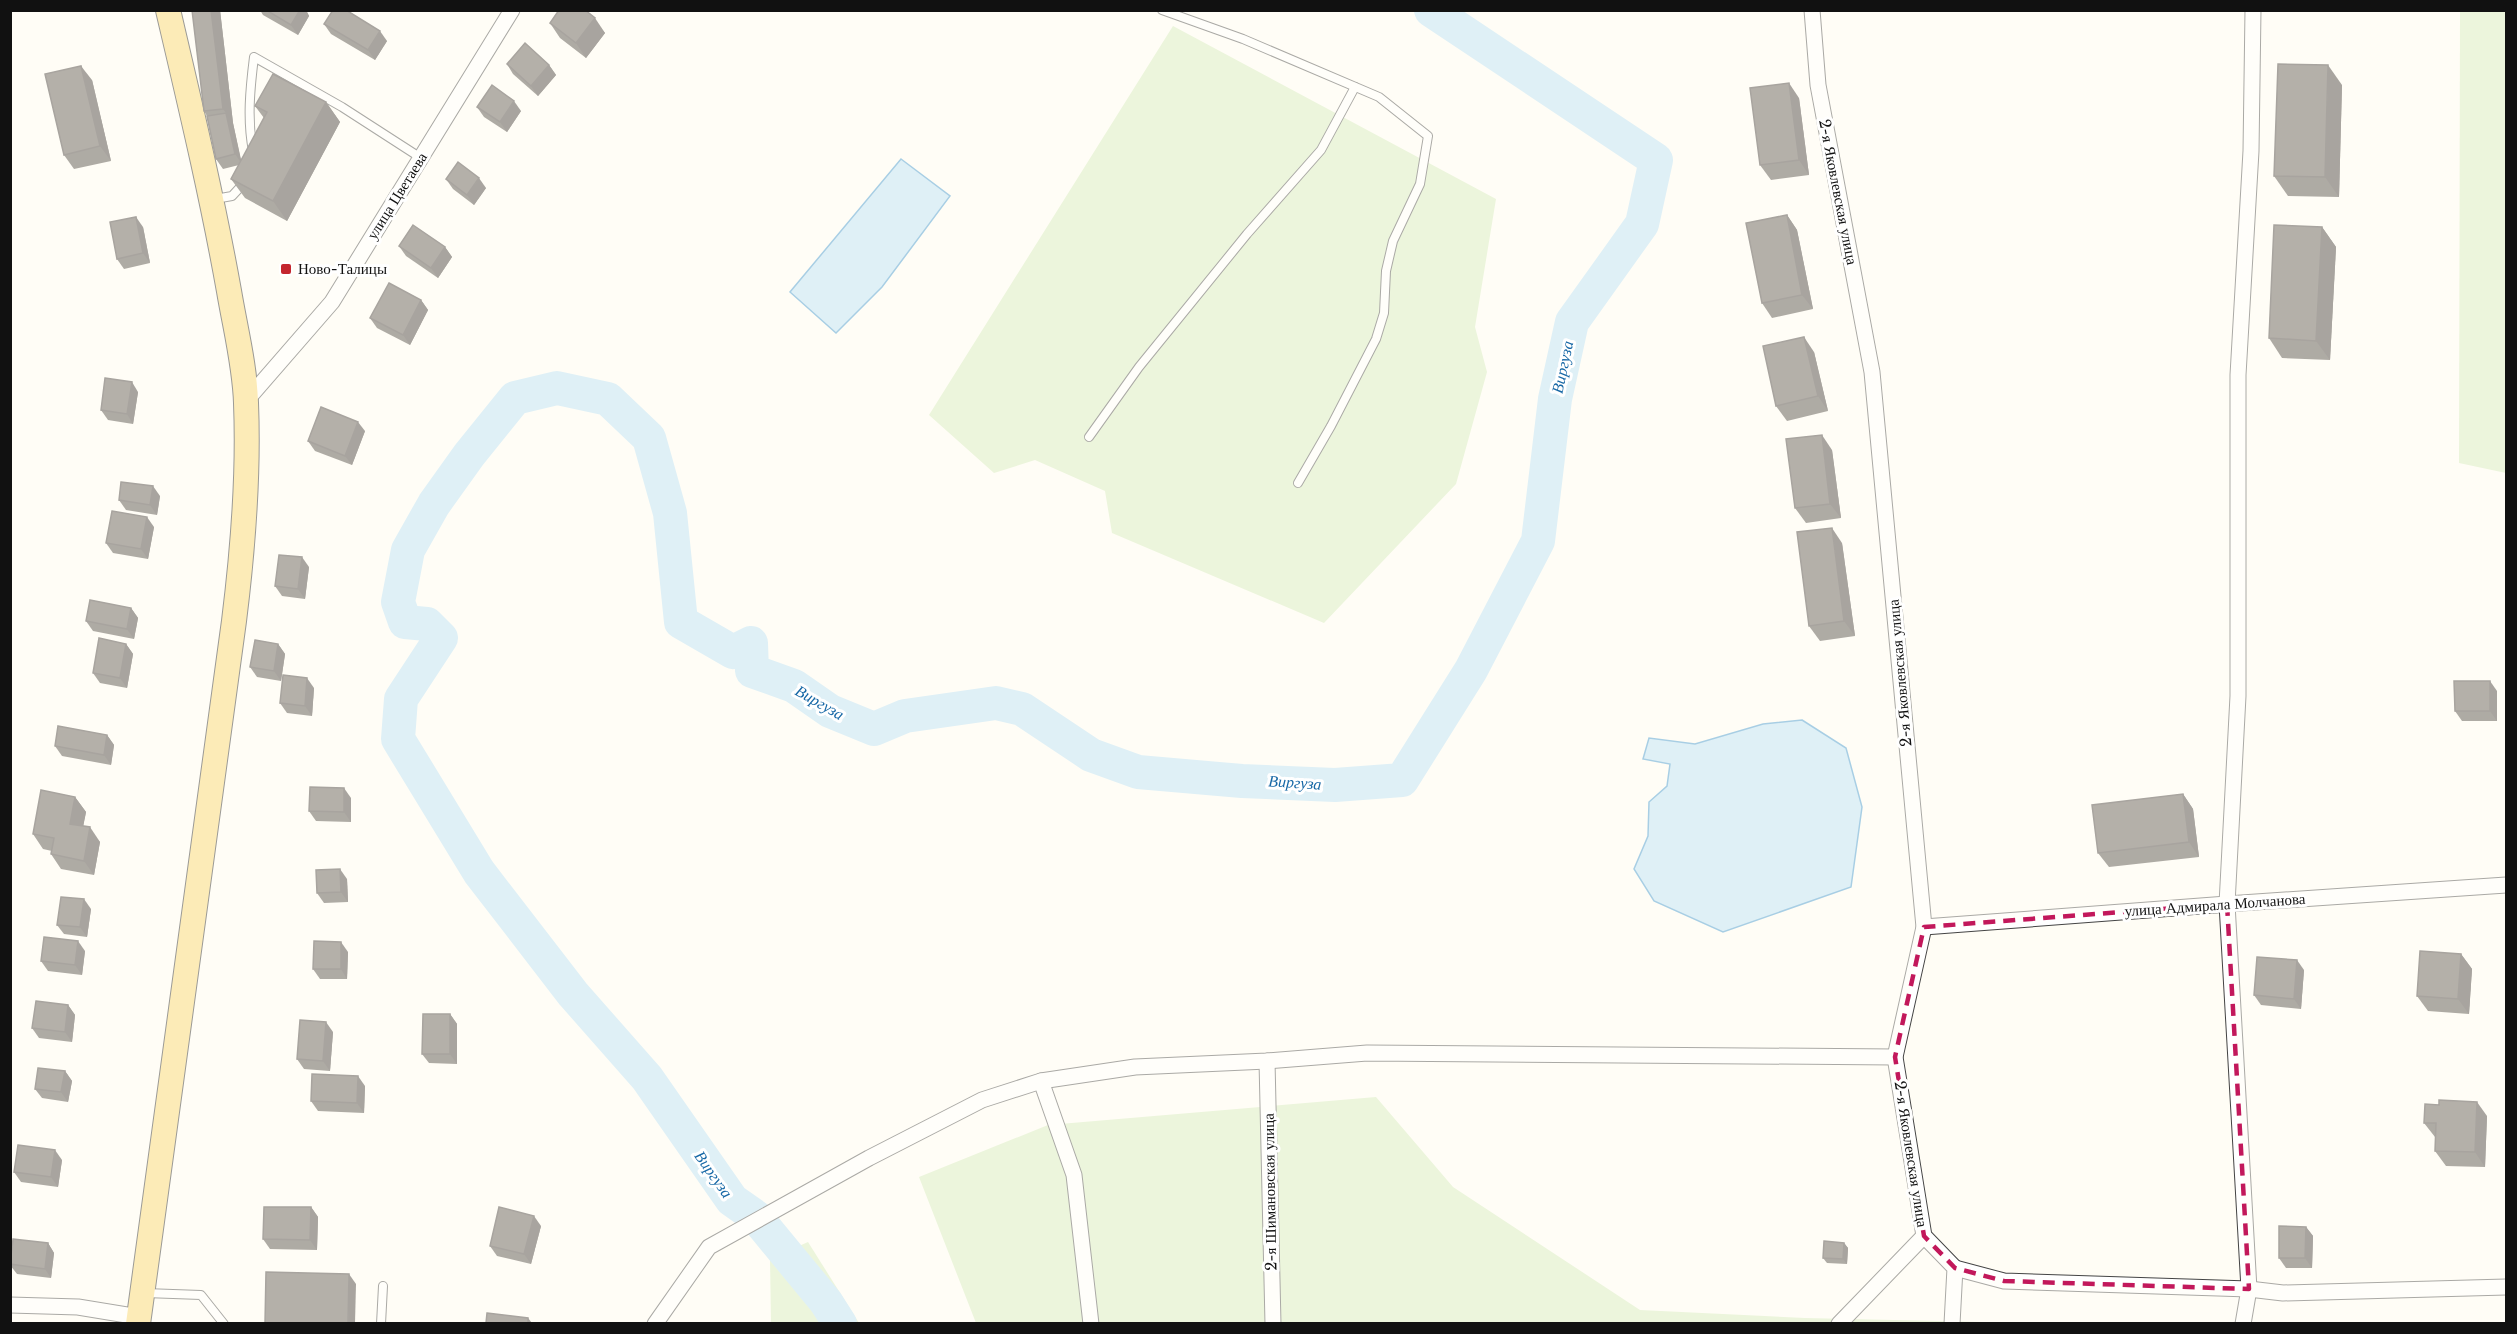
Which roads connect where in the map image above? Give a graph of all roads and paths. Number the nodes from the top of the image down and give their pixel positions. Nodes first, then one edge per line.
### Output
1 (168, 10) edge
2 (512, 10) edge
3 (1162, 10) edge
4 (1812, 10) edge
5 (2253, 10) edge
6 (1355, 87) junction
7 (421, 158) junction
8 (255, 160) edge
9 (250, 170) edge
10 (213, 199) junction
11 (246, 401) junction
12 (1089, 436) dead end
13 (1298, 483) dead end
14 (2506, 885) edge
15 (2227, 904) junction
16 (1924, 927) junction
17 (1895, 1057) junction
18 (1267, 1061) junction
19 (1041, 1081) junction
20 (1924, 1236) junction
21 (1955, 1268) junction
22 (383, 1286) dead end
23 (2506, 1287) edge
24 (2249, 1288) junction
25 (10, 1305) edge
26 (140, 1311) edge
27 (224, 1323) edge
28 (381, 1323) edge
29 (655, 1323) edge
30 (1091, 1323) edge
31 (1273, 1323) edge
32 (1839, 1323) edge
33 (1952, 1323) edge
34 (2243, 1323) edge

1 - 10 main road
2 - 7 street, улица Цветаева
3 - 6 lane
4 - 16 street, 2-я Яковлевская улица
5 - 15 street
6 - 12 lane
6 - 13 lane
7 - 8 lane
7 - 11 street, улица Цветаева
9 - 10 lane
10 - 11 main road
11 - 26 main road
14 - 15 street, улица Адмирала Молчанова
15 - 16 street, улица Адмирала Молчанова
15 - 24 street
16 - 17 street, 2-я Яковлевская улица
17 - 18 street
17 - 20 street, 2-я Яковлевская улица
18 - 19 street
18 - 31 street, 2-я Шимановская улица
19 - 29 street
19 - 30 street
20 - 21 street, 2-я Яковлевская улица
20 - 32 street
21 - 24 street
21 - 33 street
22 - 28 lane
23 - 24 street
24 - 34 street
25 - 26 street
26 - 27 lane

